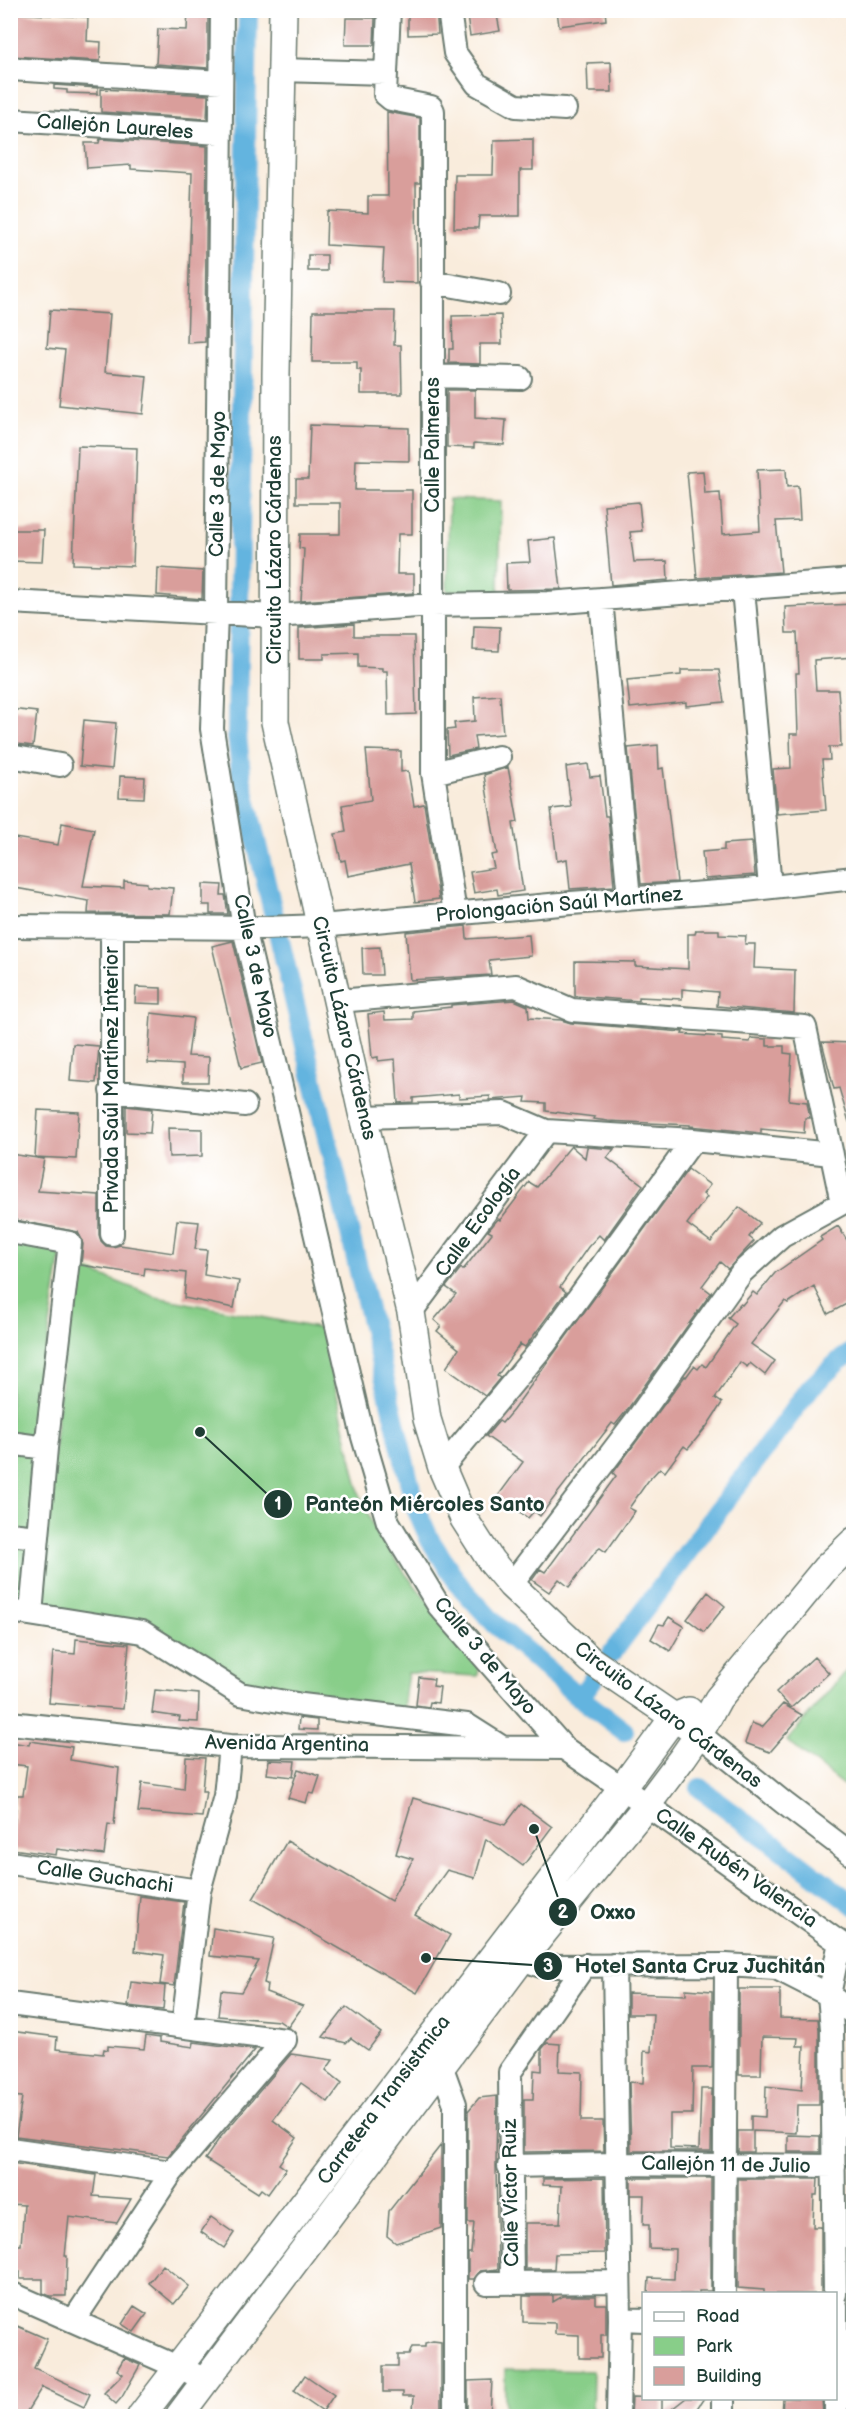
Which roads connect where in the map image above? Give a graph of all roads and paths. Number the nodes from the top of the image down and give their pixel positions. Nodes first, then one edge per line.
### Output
1 (222, 10) edge
2 (283, 10) edge
3 (389, 10) edge
4 (449, 10) edge
5 (10, 69) edge
6 (280, 70) junction
7 (386, 73) junction
8 (221, 82) junction
9 (565, 109) dead end
10 (10, 120) edge
11 (220, 133) junction
12 (432, 282) junction
13 (499, 294) dead end
14 (433, 376) junction
15 (520, 378) dead end
16 (854, 580) edge
17 (743, 589) junction
18 (601, 599) junction
19 (10, 602) edge
20 (432, 605) junction
21 (221, 614) junction
22 (268, 616) junction
23 (10, 756) edge
24 (499, 757) dead end
25 (60, 765) dead end
26 (433, 773) junction
27 (854, 878) edge
28 (770, 887) junction
29 (629, 898) junction
30 (455, 914) junction
31 (10, 926) edge
32 (321, 926) junction
33 (112, 927) junction
34 (254, 928) junction
35 (338, 1001) junction
36 (111, 1091) junction
37 (245, 1105) dead end
38 (363, 1117) junction
39 (546, 1131) junction
40 (693, 1140) junction
41 (832, 1155) junction
42 (10, 1232) edge
43 (112, 1234) dead end
44 (411, 1312) junction
45 (10, 1443) edge
46 (46, 1448) junction
47 (442, 1468) junction
48 (10, 1534) edge
49 (37, 1537) junction
50 (854, 1541) edge
51 (510, 1585) junction
52 (21, 1613) edge
53 (718, 1699) junction
54 (10, 1723) edge
55 (666, 1727) junction
56 (699, 1734) junction
57 (230, 1746) junction
58 (500, 1746) junction
59 (564, 1748) junction
60 (624, 1785) junction
61 (650, 1801) junction
62 (854, 1856) edge
63 (10, 1863) edge
64 (199, 1891) junction
65 (847, 1947) edge
66 (512, 1952) junction
67 (585, 1965) junction
68 (614, 1965) junction
69 (726, 1965) junction
70 (829, 1995) junction
71 (10, 2004) edge
72 (854, 2014) edge
73 (183, 2026) junction
74 (441, 2065) junction
75 (10, 2149) edge
76 (617, 2164) junction
77 (725, 2165) junction
78 (509, 2166) junction
79 (834, 2166) junction
80 (172, 2172) junction
81 (619, 2282) junction
82 (486, 2283) dead end
83 (512, 2283) junction
84 (724, 2292) edge
85 (836, 2292) edge
86 (10, 2293) edge
87 (620, 2319) junction
88 (74, 2320) junction
89 (642, 2320) edge
90 (837, 2327) edge
91 (854, 2328) edge
92 (179, 2368) junction
93 (207, 2380) junction
94 (723, 2400) edge
95 (836, 2400) edge
96 (141, 2416) edge
97 (179, 2416) edge
98 (455, 2416) edge
99 (618, 2416) edge
100 (723, 2416) edge
101 (836, 2416) edge

1 - 8 street, Calle 3 de Mayo
2 - 6 main road, Circuito Lázaro Cárdenas
3 - 7 street, Calle Palmeras
4 - 9 street
5 - 8 street
6 - 7 street
6 - 22 main road, Circuito Lázaro Cárdenas
7 - 12 street, Calle Palmeras
8 - 11 street, Calle 3 de Mayo
10 - 11 street, Callejón Laureles
11 - 21 street, Calle 3 de Mayo
12 - 13 street
12 - 14 street, Calle Palmeras
14 - 15 street
14 - 20 street, Calle Palmeras
16 - 17 street
17 - 18 street
17 - 28 street
18 - 20 street
18 - 29 street
19 - 21 street
20 - 22 street
20 - 26 street, Calle Palmeras
21 - 22 street
21 - 34 street, Calle 3 de Mayo
22 - 32 main road, Circuito Lázaro Cárdenas
23 - 25 street
24 - 26 street
26 - 30 street, Calle Palmeras
27 - 28 street, Prolongación Saúl Martínez
28 - 29 street, Prolongación Saúl Martínez
29 - 30 street, Prolongación Saúl Martínez
30 - 32 street, Prolongación Saúl Martínez
31 - 33 street, Prolongación Saúl Martínez
32 - 34 street, Prolongación Saúl Martínez
32 - 35 main road, Circuito Lázaro Cárdenas
33 - 34 street, Prolongación Saúl Martínez
33 - 36 street, Privada Saúl Martínez Interior
34 - 59 street, Calle 3 de Mayo
35 - 38 main road, Circuito Lázaro Cárdenas
35 - 41 street
36 - 37 street
36 - 43 street, Privada Saúl Martínez Interior
38 - 39 street
38 - 44 main road, Circuito Lázaro Cárdenas
39 - 40 street
39 - 44 street, Calle Ecología
40 - 41 street
40 - 47 street
41 - 51 street
42 - 46 street
44 - 47 main road, Circuito Lázaro Cárdenas
45 - 46 street
46 - 49 street
47 - 51 main road, Circuito Lázaro Cárdenas
48 - 49 street
49 - 52 street
50 - 53 main road
51 - 55 main road, Circuito Lázaro Cárdenas
52 - 58 street
53 - 55 main road
53 - 56 main road, Carretera Transistmica
54 - 57 street, Avenida Argentina
55 - 56 main road, Circuito Lázaro Cárdenas
55 - 60 main road, Carretera Transistmica
56 - 61 main road, Carretera Transistmica
56 - 62 street, Circuito Lázaro Cárdenas
57 - 58 street, Avenida Argentina
57 - 64 street
58 - 59 street, Avenida Argentina
59 - 60 street, Calle 3 de Mayo
60 - 61 street, Calle 3 de Mayo
60 - 66 main road, Carretera Transistmica
61 - 65 street, Calle Rubén Valencia
61 - 66 main road, Carretera Transistmica
63 - 64 street, Calle Guchachi
64 - 73 street
65 - 70 street
66 - 67 street
66 - 74 main road, Carretera Transistmica
66 - 92 main road, Carretera Transistmica
67 - 68 street
67 - 78 street, Calle Víctor Ruiz
68 - 69 street
68 - 76 street
69 - 70 street
69 - 77 street
70 - 72 street
70 - 79 street
71 - 73 street
73 - 80 street
74 - 93 main road, Carretera Transistmica
74 - 98 street
75 - 80 street
76 - 77 street, Callejón 11 de Julio
76 - 78 street
76 - 81 street
77 - 79 street, Callejón 11 de Julio
77 - 84 street
78 - 83 street, Calle Víctor Ruiz
79 - 85 street
80 - 88 street
81 - 83 street
81 - 87 street
82 - 83 street
86 - 88 street
87 - 89 street
87 - 99 street
88 - 92 street
90 - 91 street
92 - 93 street
92 - 96 main road, Carretera Transistmica
93 - 97 main road, Carretera Transistmica
94 - 100 street
95 - 101 street

